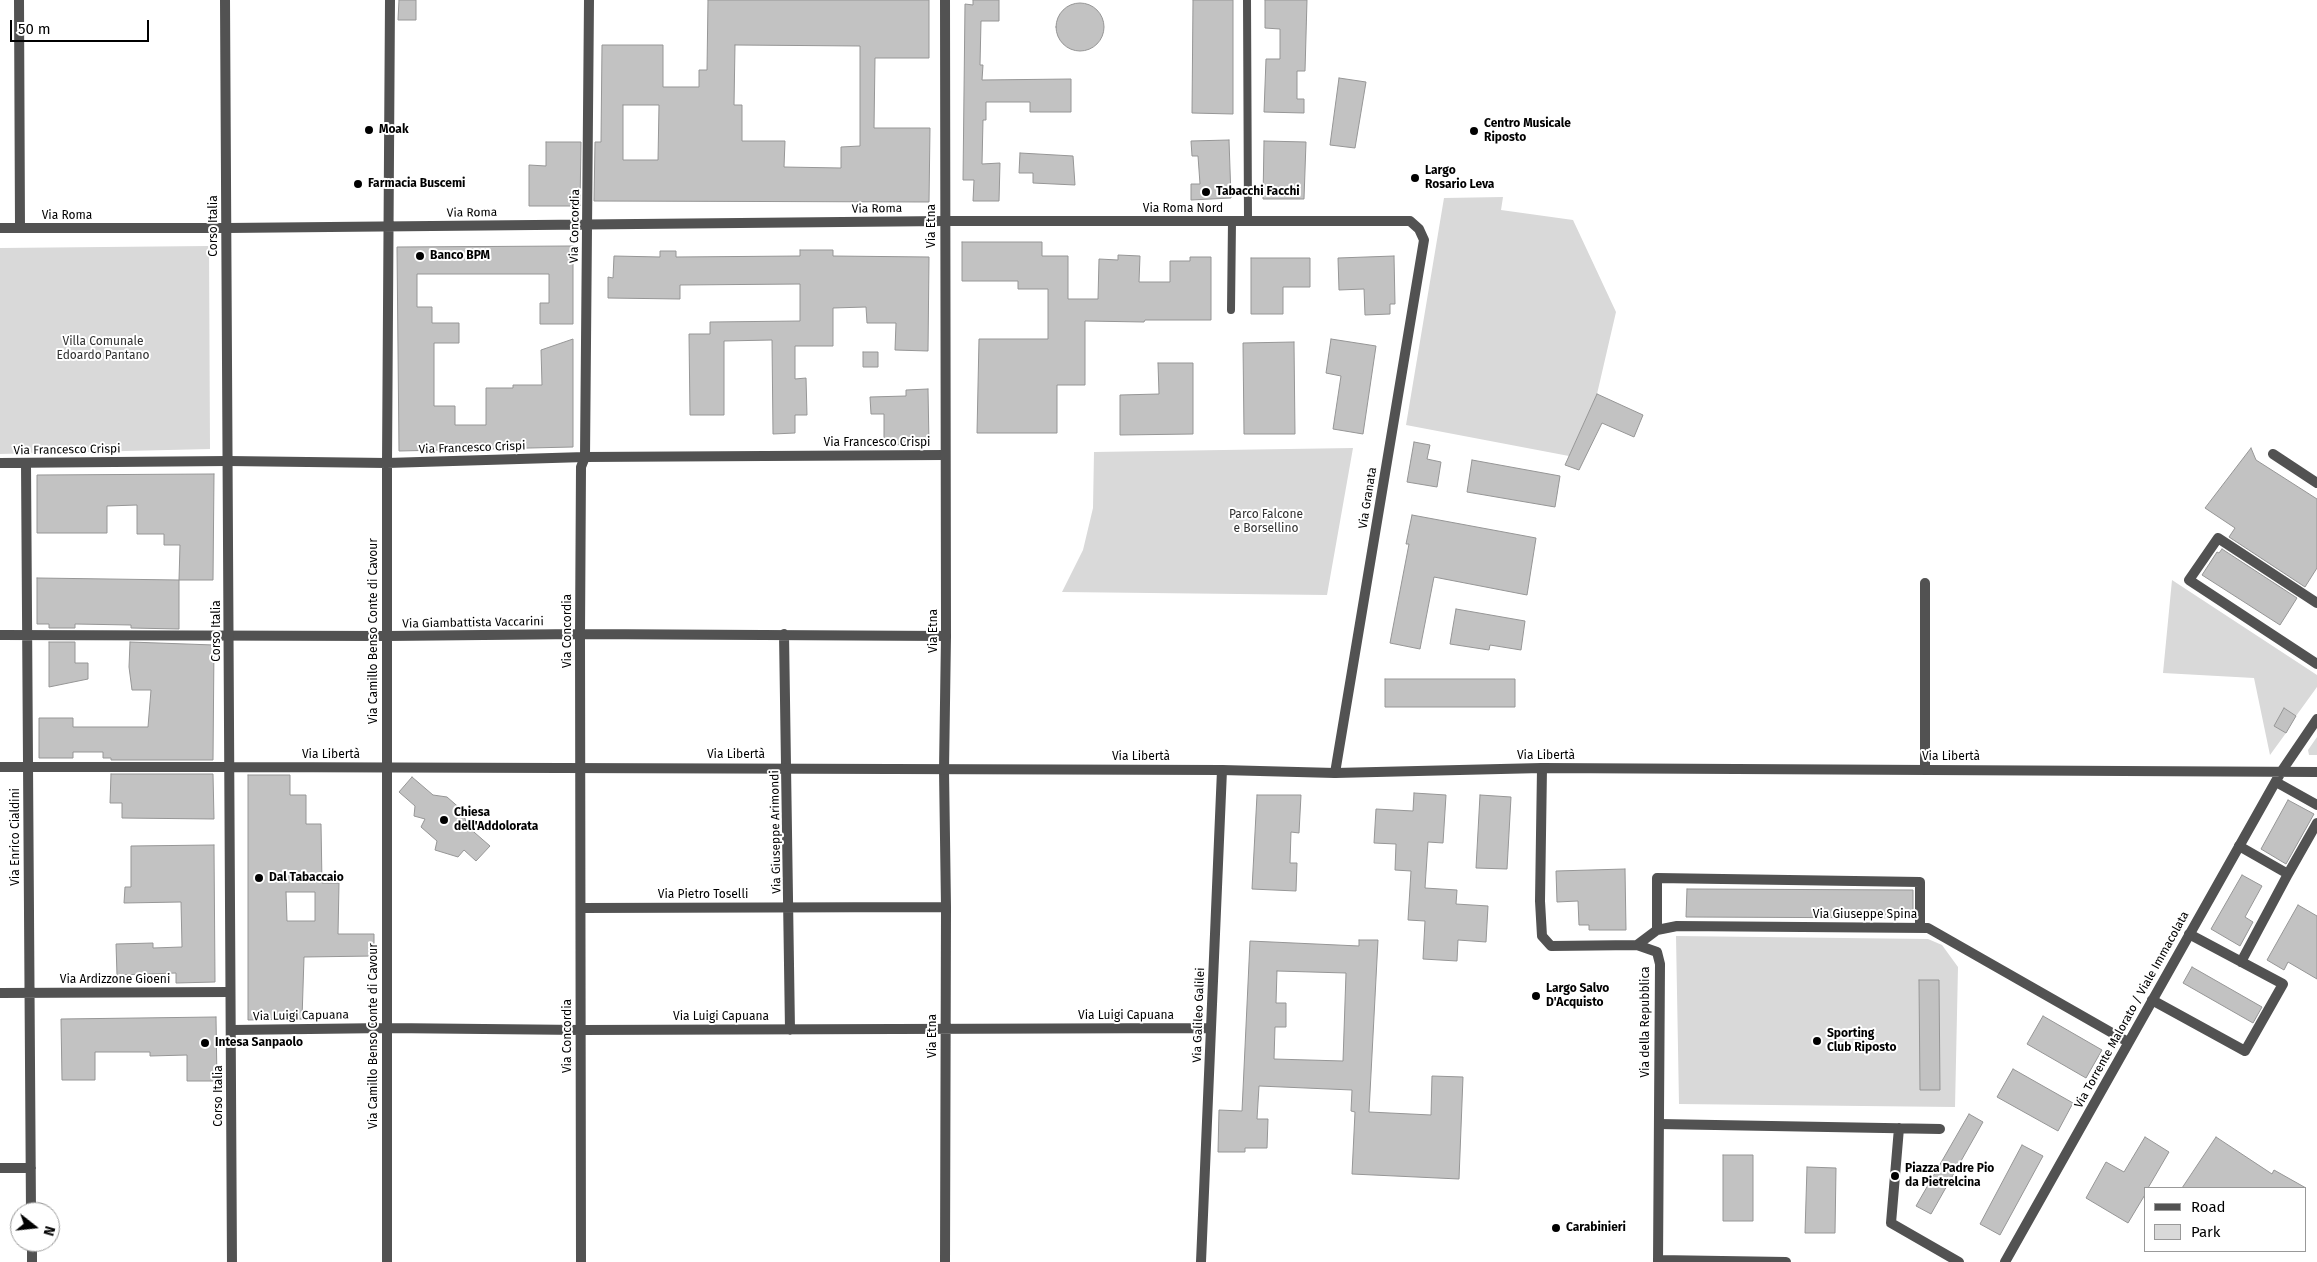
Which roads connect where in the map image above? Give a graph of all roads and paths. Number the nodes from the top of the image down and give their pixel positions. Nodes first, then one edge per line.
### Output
1 (19, 0) edge
2 (224, 0) edge
3 (390, 0) edge
4 (589, 0) edge
5 (945, 0) edge
6 (1247, 0) edge
7 (945, 221) junction
8 (1232, 221) junction
9 (1248, 221) junction
10 (587, 224) junction
11 (388, 227) junction
12 (0, 228) edge
13 (20, 228) junction
14 (227, 228) junction
15 (1418, 229) joint
16 (1232, 310) dead end
17 (2273, 454) dead end
18 (945, 455) junction
19 (585, 458) junction
20 (228, 461) junction
21 (0, 463) edge
22 (26, 463) junction
23 (387, 463) junction
24 (2317, 483) edge
25 (1925, 583) dead end
26 (2317, 603) edge
27 (580, 634) junction
28 (784, 634) junction
29 (0, 635) edge
30 (230, 635) junction
31 (27, 636) junction
32 (387, 636) junction
33 (946, 636) junction
34 (2317, 664) edge
35 (2317, 719) edge
36 (0, 767) edge
37 (28, 767) junction
38 (230, 767) junction
39 (386, 767) junction
40 (580, 768) junction
41 (788, 768) junction
42 (1542, 768) junction
43 (944, 770) junction
44 (1222, 770) junction
45 (1925, 770) junction
46 (1335, 772) junction
47 (2281, 772) junction
48 (2317, 772) edge
49 (2276, 782) junction
50 (2317, 805) edge
51 (2317, 824) edge
52 (2239, 846) junction
53 (2288, 874) junction
54 (946, 907) junction
55 (581, 908) junction
56 (789, 908) junction
57 (1920, 928) junction
58 (1657, 930) junction
59 (2189, 934) junction
60 (1637, 945) junction
61 (2241, 962) junction
62 (230, 992) junction
63 (0, 993) edge
64 (30, 993) junction
65 (2152, 1000) junction
66 (387, 1028) junction
67 (1210, 1028) junction
68 (945, 1029) junction
69 (232, 1030) junction
70 (580, 1030) junction
71 (790, 1030) junction
72 (2128, 1042) junction
73 (1659, 1124) junction
74 (1898, 1128) junction
75 (1940, 1129) dead end
76 (0, 1168) edge
77 (31, 1168) junction
78 (31, 1202) edge
79 (1658, 1261) edge
80 (232, 1262) edge
81 (387, 1262) edge
82 (581, 1262) edge
83 (945, 1262) edge
84 (1201, 1262) edge
85 (1786, 1262) edge
86 (1960, 1262) edge
87 (2005, 1262) edge

1 - 13 street
2 - 14 street, Corso Italia
3 - 11 street, Via Camillo Benso Conte di Cavour
4 - 10 street, Via Concordia
5 - 7 street, Via Etna
6 - 9 lane
7 - 8 street, Via Roma Nord
7 - 10 street, Via Roma
7 - 18 street, Via Etna
8 - 9 street, Via Roma Nord
8 - 16 lane
9 - 15 street, Via Roma Nord
10 - 11 street, Via Roma
10 - 19 street, Via Concordia
11 - 14 street, Via Roma
11 - 23 street, Via Camillo Benso Conte di Cavour
12 - 13 street, Via Roma
13 - 14 street, Via Roma
14 - 20 street, Corso Italia
15 - 46 street, Via Granata
17 - 24 street
18 - 19 street, Via Francesco Crispi
18 - 33 street, Via Etna
19 - 23 street, Via Francesco Crispi
19 - 27 street, Via Concordia
20 - 22 street, Via Francesco Crispi
20 - 23 street, Via Francesco Crispi
20 - 30 street, Corso Italia
21 - 22 street, Via Francesco Crispi
22 - 31 street, Via Enrico Cialdini
23 - 32 street, Via Camillo Benso Conte di Cavour
25 - 45 street
26 - 34 street
27 - 28 street, Via Giambattista Vaccarini
27 - 32 street, Via Giambattista Vaccarini
27 - 40 street, Via Concordia
28 - 33 street, Via Giambattista Vaccarini
28 - 41 street, Via Giuseppe Arimondi
29 - 31 street, Via Giambattista Vaccarini
30 - 31 street, Via Giambattista Vaccarini
30 - 32 street, Via Giambattista Vaccarini
30 - 38 street, Corso Italia
31 - 37 street, Via Enrico Cialdini
32 - 39 street, Via Camillo Benso Conte di Cavour
33 - 43 street, Via Etna
35 - 47 street, Via Torrente Malorato / Viale Immacolata
36 - 37 street, Via Libertà
37 - 38 street, Via Libertà
37 - 64 street, Via Enrico Cialdini
38 - 39 street, Via Libertà
38 - 62 street, Corso Italia
39 - 40 street, Via Libertà
39 - 66 street, Via Camillo Benso Conte di Cavour
40 - 41 street, Via Libertà
40 - 55 street, Via Concordia
41 - 43 street, Via Libertà
41 - 56 street, Via Giuseppe Arimondi
42 - 45 street, Via Libertà
42 - 46 street, Via Libertà
42 - 60 street, Via della Repubblica
43 - 44 street, Via Libertà
43 - 54 street, Via Etna
44 - 46 street, Via Libertà
44 - 67 street, Via Galileo Galilei
45 - 47 street, Via Libertà
47 - 48 street, Via Libertà
47 - 49 street, Via Torrente Malorato / Viale Immacolata
49 - 50 street
49 - 52 street, Via Torrente Malorato / Viale Immacolata
51 - 53 street
52 - 53 street
52 - 59 street, Via Torrente Malorato / Viale Immacolata
53 - 61 street
54 - 56 street, Via Pietro Toselli
54 - 68 street, Via Etna
55 - 56 street, Via Pietro Toselli
55 - 70 street, Via Concordia
56 - 71 street, Via Giuseppe Arimondi
57 - 58 street, Via Giuseppe Spina
57 - 58 street
57 - 72 street, Via Giuseppe Spina
58 - 60 street, Via Giuseppe Spina
59 - 61 street
59 - 65 street, Via Torrente Malorato / Viale Immacolata
60 - 73 street, Via della Repubblica
61 - 65 street
62 - 64 street, Via Ardizzone Gioeni
62 - 69 street, Corso Italia
63 - 64 street, Via Ardizzone Gioeni
64 - 77 street, Via Enrico Cialdini
65 - 72 street, Via Torrente Malorato / Viale Immacolata
66 - 69 street, Via Luigi Capuana
66 - 70 street, Via Luigi Capuana
66 - 81 street, Via Camillo Benso Conte di Cavour
67 - 68 street, Via Luigi Capuana
67 - 84 street, Via Galileo Galilei
68 - 71 street, Via Luigi Capuana
68 - 83 street, Via Etna
69 - 80 street, Corso Italia
70 - 71 street, Via Luigi Capuana
70 - 82 street, Via Concordia
72 - 87 street, Via Torrente Malorato / Viale Immacolata
73 - 74 street
73 - 79 street, Via della Repubblica
74 - 75 street
74 - 86 street
76 - 77 street
77 - 78 street, Via Enrico Cialdini
79 - 85 street

